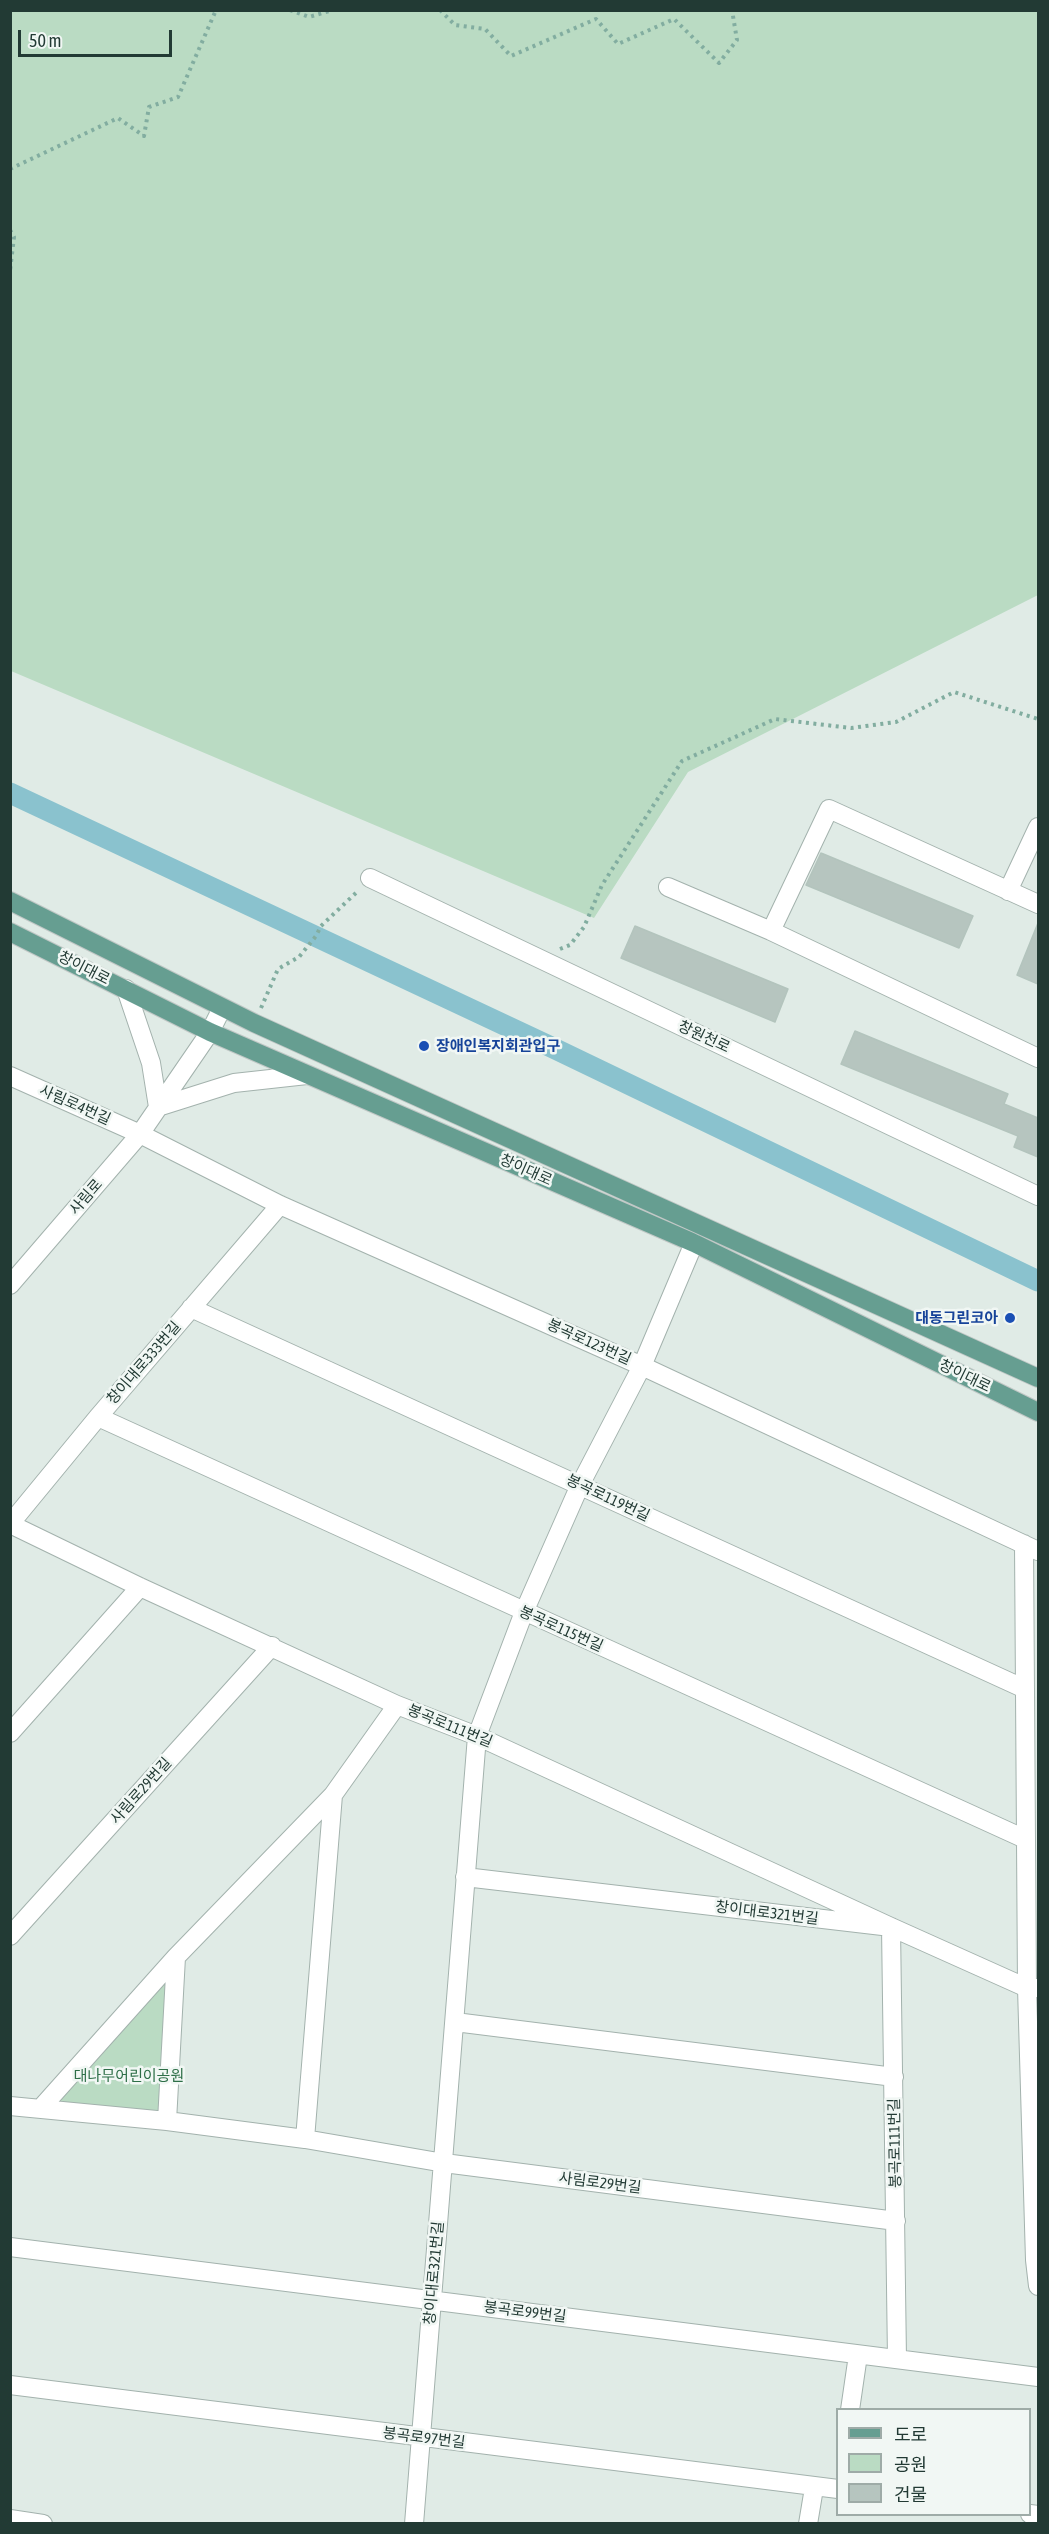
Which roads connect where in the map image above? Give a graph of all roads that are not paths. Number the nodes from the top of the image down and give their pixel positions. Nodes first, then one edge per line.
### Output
1 (1038, 827) edge
2 (370, 878) dead end
3 (668, 887) dead end
4 (1008, 891) junction
5 (10, 901) edge
6 (1038, 904) edge
7 (771, 931) junction
8 (10, 932) edge
9 (126, 989) junction
10 (222, 1008) junction
11 (210, 1032) junction
12 (1038, 1058) edge
13 (307, 1075) junction
14 (10, 1076) edge
15 (158, 1107) junction
16 (140, 1134) junction
17 (1038, 1196) edge
18 (280, 1205) junction
19 (694, 1243) junction
20 (10, 1285) edge
21 (192, 1308) junction
22 (642, 1366) junction
23 (1038, 1378) edge
24 (1038, 1413) edge
25 (98, 1417) junction
26 (580, 1485) junction
27 (10, 1524) edge
28 (1031, 1547) edge
29 (140, 1587) junction
30 (524, 1612) junction
31 (272, 1646) junction
32 (1025, 1689) junction
33 (398, 1705) junction
34 (10, 1733) edge
35 (477, 1736) junction
36 (333, 1795) junction
37 (1025, 1839) junction
38 (465, 1877) junction
39 (891, 1927) junction
40 (10, 1936) edge
41 (176, 1957) junction
42 (1033, 1988) edge
43 (454, 2022) junction
44 (894, 2077) junction
45 (10, 2106) edge
46 (41, 2108) junction
47 (168, 2121) junction
48 (305, 2139) junction
49 (444, 2163) junction
50 (896, 2221) junction
51 (10, 2247) edge
52 (1038, 2286) edge
53 (432, 2300) junction
54 (858, 2355) junction
55 (897, 2359) junction
56 (1038, 2377) edge
57 (10, 2385) edge
58 (850, 2408) edge
59 (421, 2437) junction
60 (814, 2488) junction
61 (836, 2489) edge
62 (10, 2519) edge
63 (44, 2523) edge
64 (414, 2523) edge
65 (807, 2523) edge

1 - 4 street
2 - 17 street, 창원천로
3 - 7 street
4 - 6 street
4 - 7 street
5 - 10 main road, 창이대로
7 - 12 street
8 - 9 main road, 창이대로
9 - 11 main road, 창이대로
9 - 15 street
10 - 11 street, 사림로
10 - 23 main road, 창이대로
11 - 13 main road, 창이대로
11 - 15 street, 사림로
13 - 15 street
13 - 19 main road, 창이대로
14 - 16 street, 사림로4번길
15 - 16 street, 사림로
16 - 18 street, 봉곡로123번길
16 - 20 street, 사림로
18 - 21 street, 창이대로333번길
18 - 22 street, 봉곡로123번길
19 - 22 street, 창이대로321번길
19 - 24 main road, 창이대로
21 - 25 street, 창이대로333번길
21 - 26 street, 봉곡로119번길
22 - 26 street, 창이대로321번길
22 - 28 street, 봉곡로123번길
25 - 27 street, 창이대로333번길
25 - 30 street, 봉곡로115번길
26 - 30 street, 창이대로321번길
26 - 32 street, 봉곡로119번길
27 - 29 street, 봉곡로111번길
28 - 32 street
29 - 31 street, 봉곡로111번길
29 - 34 street
30 - 35 street, 창이대로321번길
30 - 37 street, 봉곡로115번길
31 - 33 street, 봉곡로111번길
31 - 40 street, 사림로29번길
32 - 37 street
33 - 35 street, 봉곡로111번길
33 - 36 street
35 - 38 street, 창이대로321번길
35 - 39 street, 봉곡로111번길
36 - 41 street
36 - 48 street
37 - 42 street
38 - 39 street, 창이대로321번길
38 - 43 street, 창이대로321번길
39 - 42 street, 봉곡로111번길
39 - 44 street, 봉곡로111번길
41 - 46 street
41 - 47 street
42 - 52 street
43 - 44 street
43 - 49 street, 창이대로321번길
44 - 50 street, 봉곡로111번길
45 - 46 street, 사림로29번길
46 - 47 street, 사림로29번길
47 - 48 street, 사림로29번길
48 - 49 street, 사림로29번길
49 - 50 street, 사림로29번길
49 - 53 street, 창이대로321번길
50 - 55 street, 봉곡로111번길
51 - 53 street, 봉곡로99번길
53 - 54 street, 봉곡로99번길
53 - 59 street, 창이대로321번길
54 - 55 street, 봉곡로99번길
54 - 58 street
55 - 56 street, 봉곡로99번길
57 - 59 street, 봉곡로97번길
59 - 60 street, 봉곡로97번길
59 - 64 street, 창이대로321번길
60 - 61 street, 봉곡로97번길
60 - 65 street
62 - 63 street

